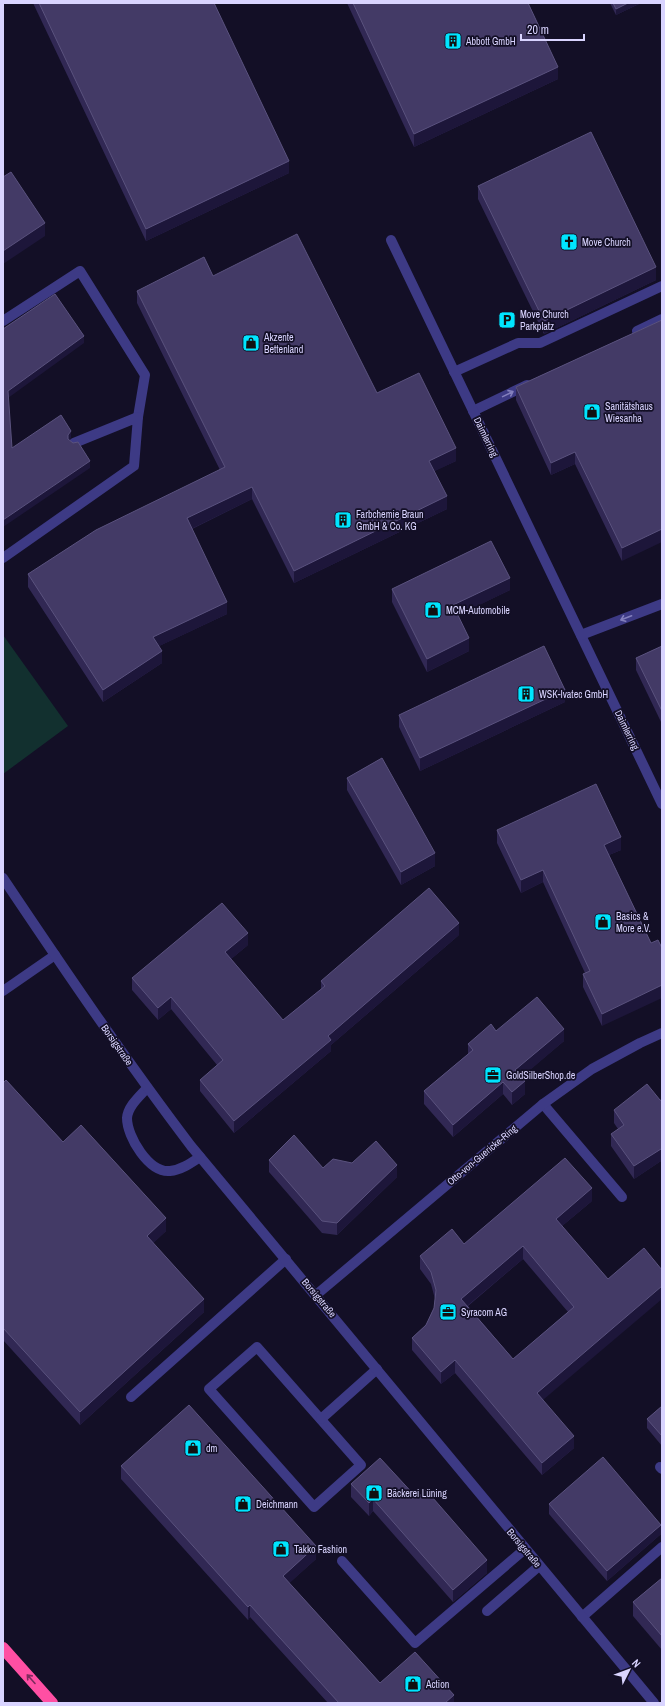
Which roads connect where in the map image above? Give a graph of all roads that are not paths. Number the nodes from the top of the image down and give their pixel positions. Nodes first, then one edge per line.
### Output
1 (391, 240) dead end
2 (662, 286) edge
3 (662, 319) edge
4 (3, 321) edge
5 (626, 337) edge
6 (454, 372) junction
7 (533, 382) edge
8 (473, 411) junction
9 (138, 417) junction
10 (74, 442) edge
11 (3, 558) edge
12 (662, 604) edge
13 (581, 635) junction
14 (662, 804) edge
15 (3, 878) edge
16 (55, 955) junction
17 (3, 991) edge
18 (662, 1033) edge
19 (147, 1088) junction
20 (543, 1104) junction
21 (200, 1158) junction
22 (622, 1196) dead end
23 (286, 1259) junction
24 (316, 1295) junction
25 (377, 1369) junction
26 (131, 1397) dead end
27 (321, 1419) junction
28 (662, 1547) edge
29 (525, 1549) junction
30 (342, 1561) dead end
31 (539, 1566) junction
32 (487, 1611) dead end
33 (582, 1617) junction
34 (3, 1648) edge
35 (52, 1703) edge
36 (654, 1703) edge

1 - 6 street, Daimlerring
2 - 6 street
3 - 5 street
4 - 9 street
6 - 8 street, Daimlerring
8 -> 7 street
8 - 13 street, Daimlerring
9 - 10 street
9 - 11 street
12 -> 13 street
13 - 14 street, Daimlerring
15 - 16 street, Borsigstraße
16 - 17 street
16 - 19 street, Borsigstraße
18 - 20 street, Otto-von-Guericke-Ring
19 - 21 street, Borsigstraße
19 - 21 street
20 - 22 street
20 - 24 street, Otto-von-Guericke-Ring
21 - 23 street, Borsigstraße
23 - 24 street, Borsigstraße
23 - 26 street
24 - 25 street, Borsigstraße
25 - 27 street
25 - 29 street, Borsigstraße
27 - 27 street
28 - 33 street
29 - 30 street
29 - 31 street, Borsigstraße
31 - 32 street
31 - 33 street, Borsigstraße
33 - 36 street, Borsigstraße
35 -> 34 highway

